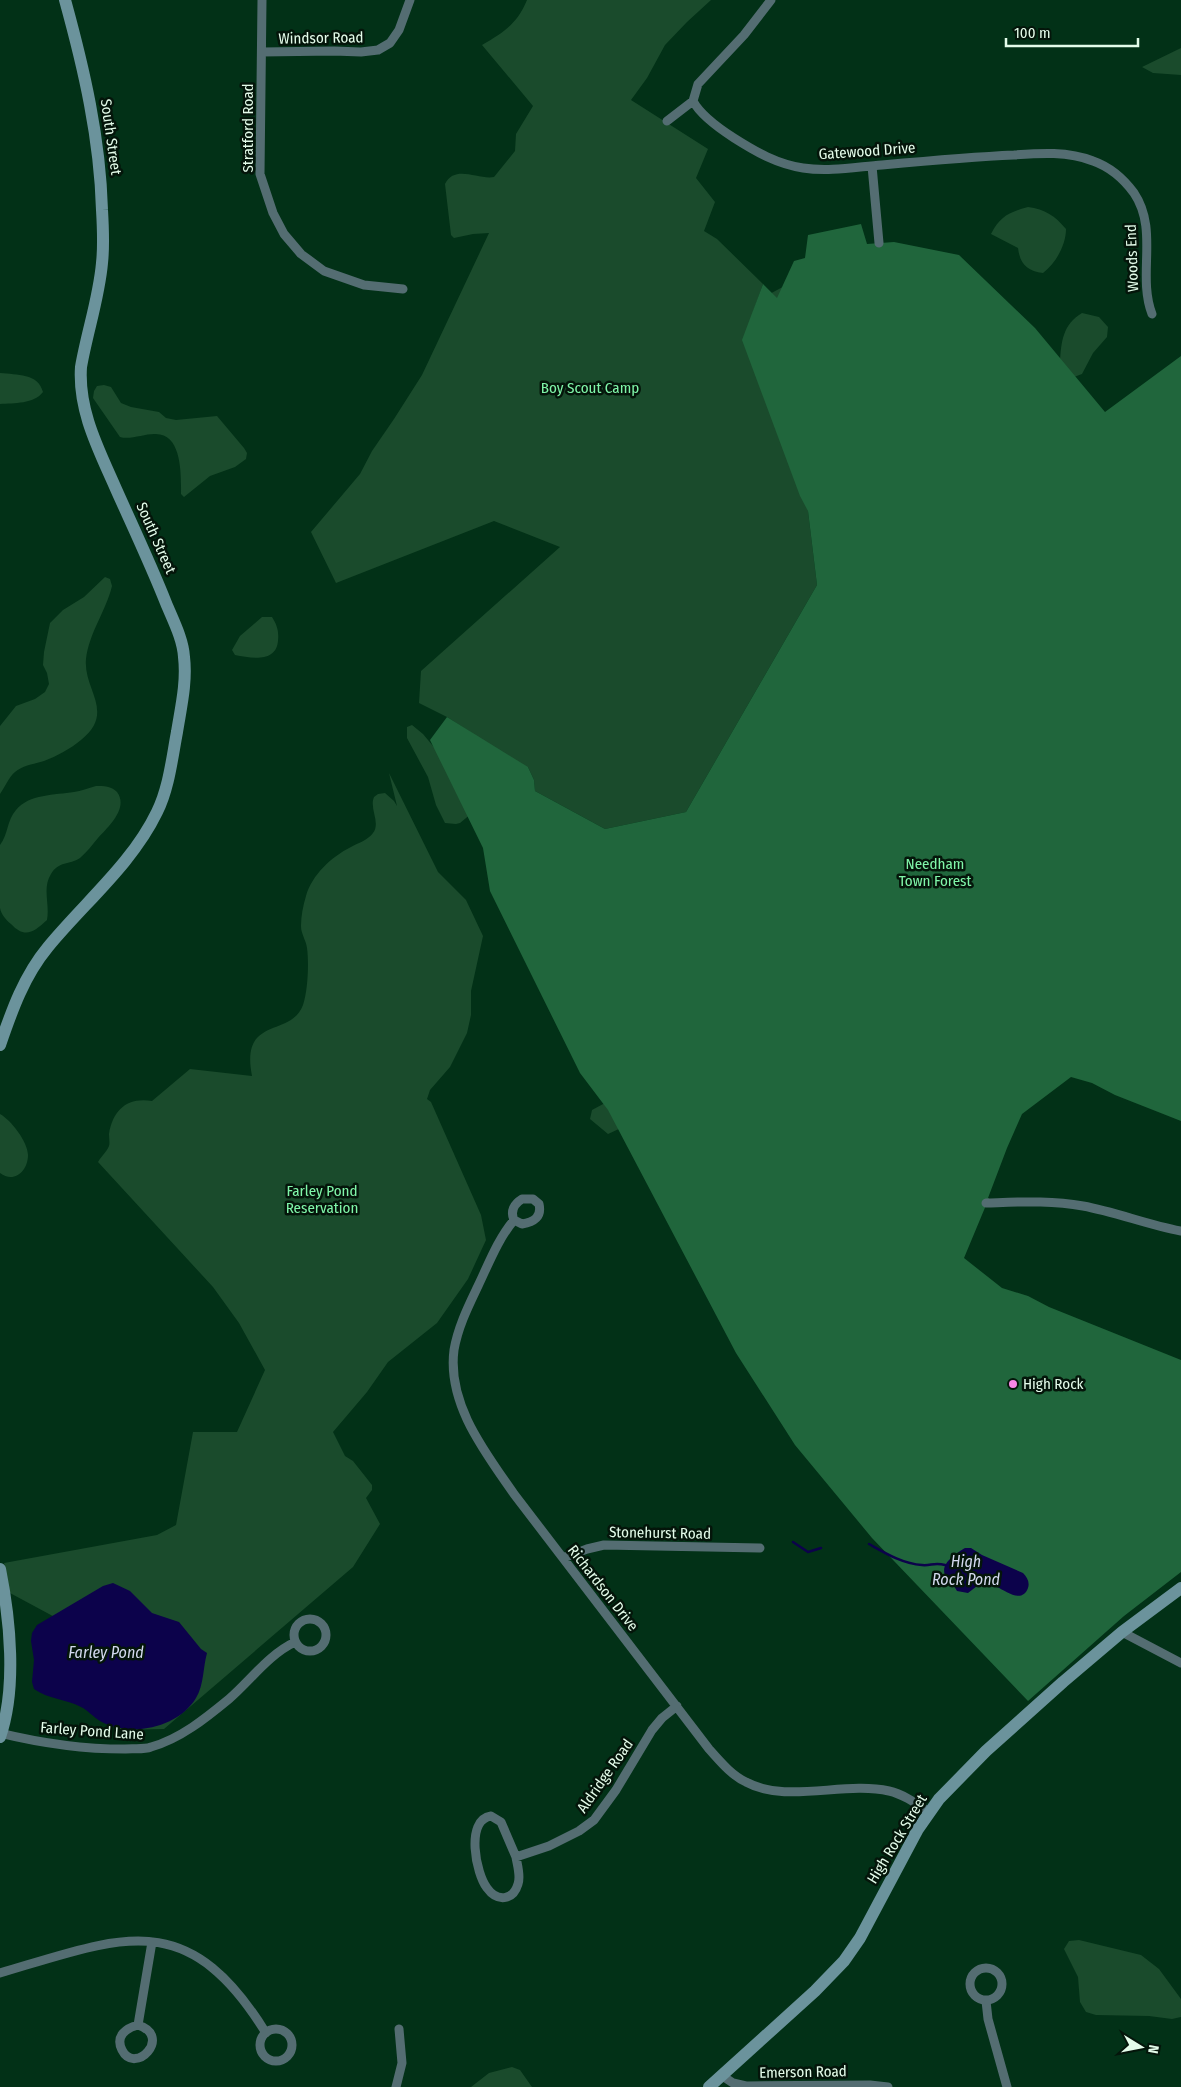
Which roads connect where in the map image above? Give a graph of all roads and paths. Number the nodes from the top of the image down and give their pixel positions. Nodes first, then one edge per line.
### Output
1 (66, 0) edge
2 (262, 0) edge
3 (410, 0) edge
4 (771, 0) edge
5 (262, 52) junction
6 (693, 101) junction
7 (667, 122) dead end
8 (1035, 154) joint
9 (872, 166) junction
10 (879, 243) dead end
11 (403, 289) dead end
12 (1152, 314) dead end
13 (0, 1044) edge
14 (986, 1203) dead end
15 (514, 1220) dead end
16 (1181, 1231) edge
17 (760, 1548) dead end
18 (563, 1558) junction
19 (0, 1568) edge
20 (1181, 1588) edge
21 (1122, 1632) junction
22 (295, 1642) dead end
23 (1181, 1663) edge
24 (677, 1706) junction
25 (0, 1735) edge
26 (929, 1812) junction
27 (516, 1857) junction
28 (152, 1942) junction
29 (0, 1973) edge
30 (986, 2001) dead end
31 (138, 2025) dead end
32 (399, 2029) dead end
33 (266, 2033) dead end
34 (721, 2075) junction
35 (396, 2087) edge
36 (709, 2087) edge
37 (888, 2087) edge
38 (1007, 2087) edge

1 - 13 street, South Street
2 - 5 street, Stratford Road
3 - 5 street, Windsor Road
4 - 6 street
5 - 11 street, Stratford Road
6 - 7 street
6 - 9 street, Gatewood Drive
8 - 9 street, Gatewood Drive
8 - 12 street, Woods End
9 - 10 street
14 - 16 street
15 - 18 street, Richardson Drive
17 - 18 street, Stonehurst Road
18 - 24 street, Richardson Drive
19 - 25 street
20 - 21 street, High Rock Street
21 - 23 street
21 - 26 street, High Rock Street
22 - 25 street, Farley Pond Lane
24 - 26 street, Richardson Drive
24 - 27 street, Aldridge Road
26 - 34 street, High Rock Street
27 - 27 street
28 - 29 street
28 - 31 street
28 - 33 street
30 - 38 street
32 - 35 street
34 - 36 street, High Rock Street
34 - 37 street, Emerson Road

